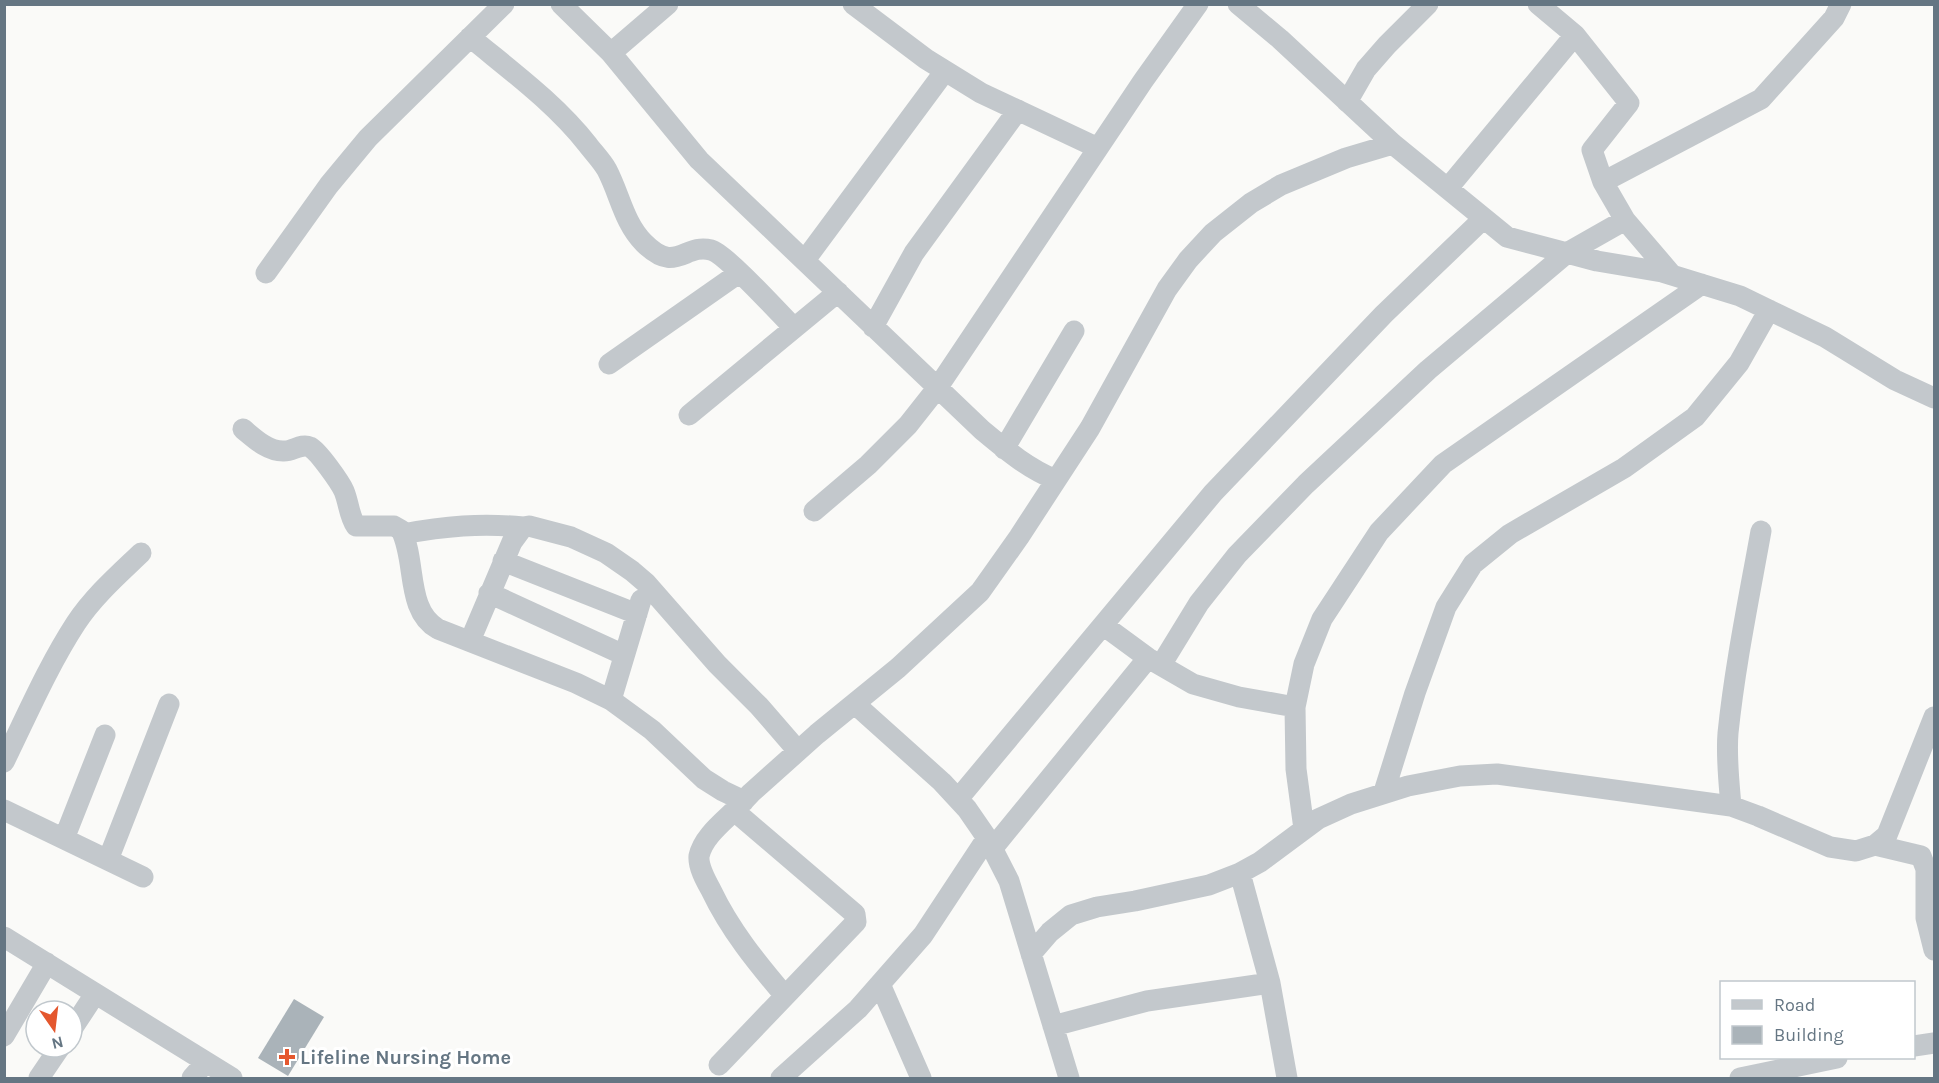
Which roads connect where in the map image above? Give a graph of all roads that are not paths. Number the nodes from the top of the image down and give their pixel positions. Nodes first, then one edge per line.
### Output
1 (561, 4) edge
2 (668, 4) edge
3 (853, 4) edge
4 (1198, 4) edge
5 (1238, 4) edge
6 (1428, 4) edge
7 (1538, 4) edge
8 (1840, 4) edge
9 (500, 6) edge
10 (1575, 34) junction
11 (470, 37) junction
12 (611, 53) junction
13 (945, 71) junction
14 (1347, 102) junction
15 (1018, 110) junction
16 (1393, 144) junction
17 (1098, 148) junction
18 (1603, 182) junction
19 (1448, 188) junction
20 (1484, 218) junction
21 (1625, 220) junction
22 (1567, 253) junction
23 (805, 260) junction
24 (266, 273) dead end
25 (739, 273) junction
26 (1672, 275) junction
27 (1702, 284) junction
28 (838, 292) junction
29 (1769, 310) junction
30 (873, 327) junction
31 (794, 328) junction
32 (1074, 331) dead end
33 (609, 363) dead end
34 (938, 387) junction
35 (1935, 398) edge
36 (689, 415) dead end
37 (243, 429) dead end
38 (1004, 449) junction
39 (1056, 480) junction
40 (814, 511) dead end
41 (524, 527) junction
42 (1761, 531) dead end
43 (403, 534) junction
44 (141, 553) dead end
45 (503, 561) junction
46 (646, 583) junction
47 (489, 593) junction
48 (637, 614) junction
49 (1103, 625) junction
50 (470, 641) junction
51 (624, 655) junction
52 (1154, 661) junction
53 (611, 700) junction
54 (169, 704) dead end
55 (855, 704) junction
56 (1295, 706) junction
57 (1935, 717) edge
58 (105, 735) dead end
59 (798, 751) junction
60 (4, 762) edge
61 (1384, 792) junction
62 (958, 799) junction
63 (740, 805) junction
64 (1731, 807) junction
65 (4, 810) edge
66 (1304, 829) junction
67 (64, 839) junction
68 (989, 843) junction
69 (1875, 845) junction
70 (108, 860) junction
71 (1240, 873) junction
72 (143, 877) dead end
73 (4, 937) edge
74 (1935, 950) edge
75 (1031, 954) junction
76 (47, 963) junction
77 (880, 984) junction
78 (1270, 984) junction
79 (95, 994) junction
80 (785, 996) junction
81 (84, 1011) edge
82 (1053, 1026) junction
83 (4, 1036) edge
84 (1935, 1043) edge
85 (1915, 1046) edge
86 (52, 1059) edge
87 (1832, 1059) edge
88 (206, 1062) junction
89 (719, 1065) dead end
90 (39, 1078) edge
91 (192, 1078) edge
92 (232, 1078) edge
93 (781, 1078) edge
94 (921, 1078) edge
95 (1068, 1078) edge
96 (1287, 1078) edge
97 (1740, 1078) edge

1 - 12 street
2 - 12 street
3 - 13 street
4 - 17 street
5 - 14 street
6 - 14 street
7 - 10 street
8 - 18 street
9 - 11 street
10 - 18 street
10 - 19 street
11 - 24 street
11 - 25 street
12 - 23 street
13 - 15 street
13 - 23 street
14 - 16 street
15 - 17 street
15 - 30 street
16 - 19 street
16 - 39 street
17 - 34 street
18 - 21 street
19 - 20 street
20 - 22 street
20 - 49 street
21 - 22 street
21 - 26 street
22 - 26 street
22 - 52 street
23 - 28 street
25 - 31 street
25 - 33 street
26 - 27 street
27 - 29 street
27 - 56 street
28 - 30 street
28 - 31 street
29 - 35 street
29 - 61 street
30 - 34 street
31 - 36 street
32 - 38 street
34 - 38 street
34 - 40 street
37 - 43 street
38 - 39 street
39 - 55 street
41 - 43 street
41 - 45 street
41 - 46 street
42 - 64 street
43 - 50 street
44 - 60 street
45 - 47 street
45 - 48 street
46 - 48 street
46 - 59 street
47 - 50 street
47 - 51 street
48 - 51 street
49 - 52 street
49 - 62 street
50 - 53 street
51 - 53 street
52 - 56 street
52 - 68 street
53 - 63 street
54 - 70 street
55 - 59 street
55 - 62 street
56 - 66 street
57 - 69 street
58 - 67 street
59 - 63 street
61 - 64 street
61 - 66 street
62 - 68 street
63 - 80 street
63 - 80 street
64 - 69 street
65 - 67 street
66 - 71 street
67 - 70 street
68 - 75 street
68 - 77 street
69 - 74 street
70 - 72 street
71 - 75 street
71 - 78 street
73 - 76 street
75 - 82 street
76 - 79 street
76 - 83 street
77 - 93 street
77 - 94 street
78 - 82 street
78 - 96 street
79 - 81 street
79 - 88 street
80 - 89 street
82 - 95 street
84 - 85 street
86 - 90 street
87 - 97 street
88 - 91 street
88 - 92 street

